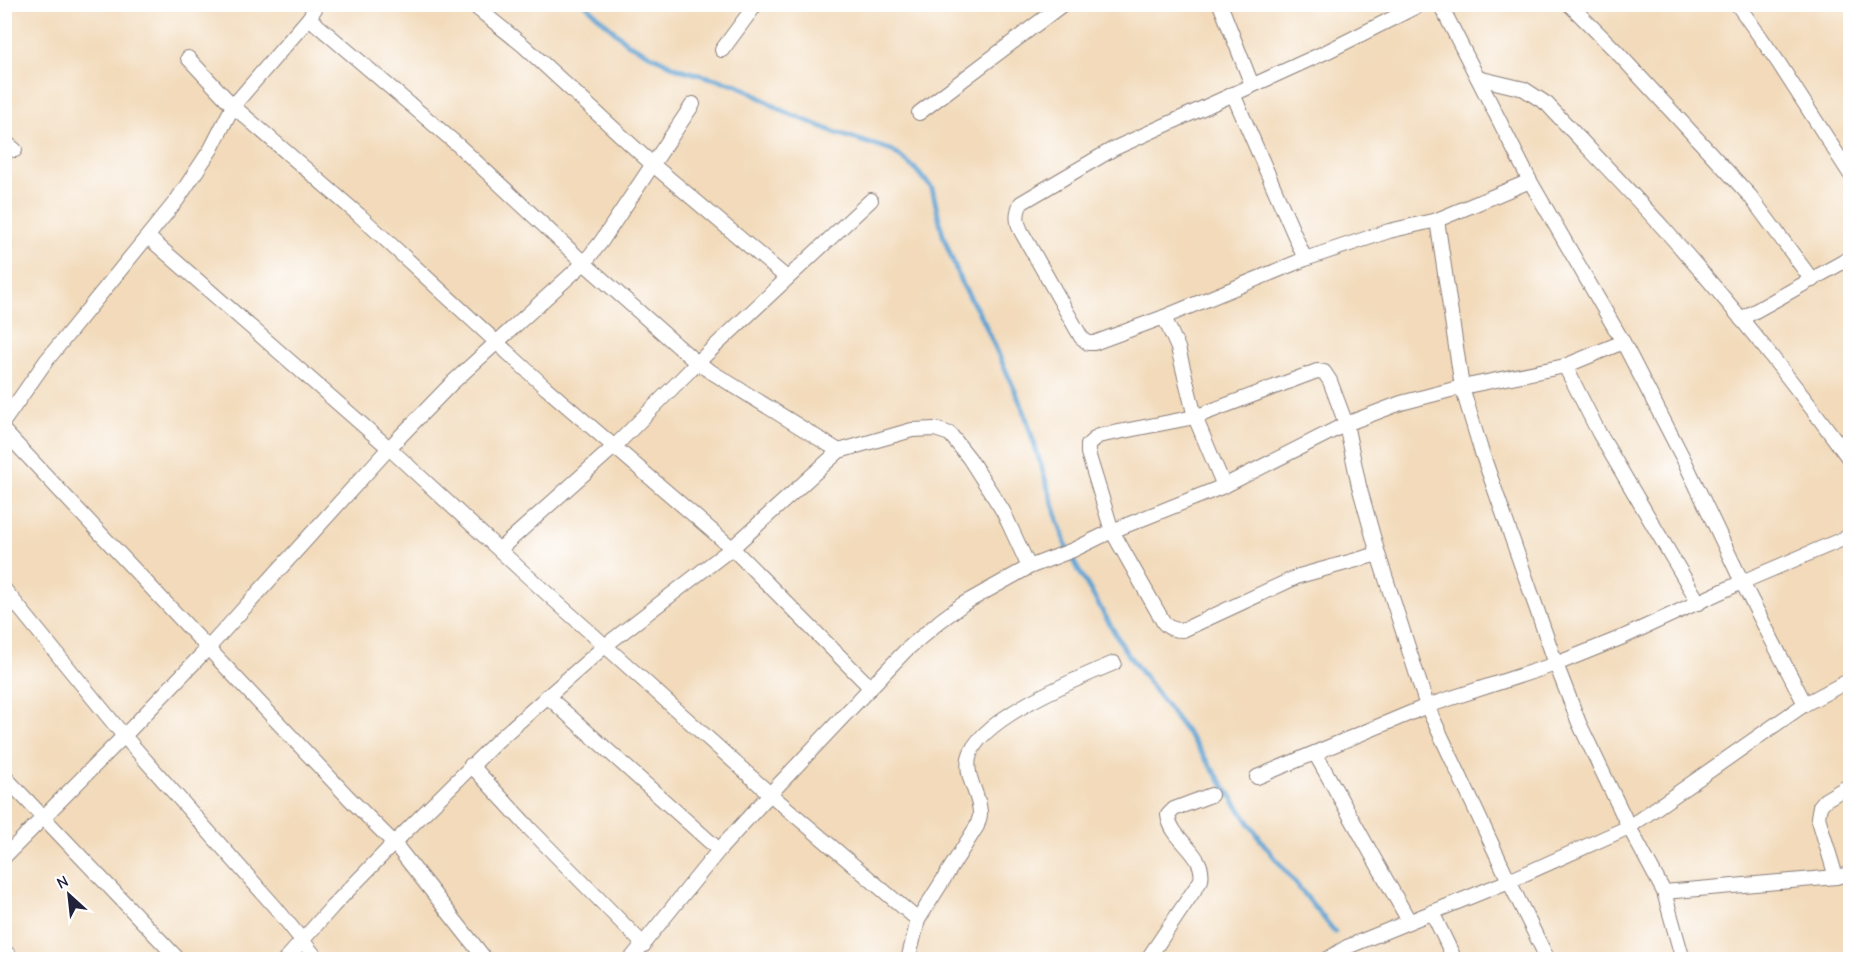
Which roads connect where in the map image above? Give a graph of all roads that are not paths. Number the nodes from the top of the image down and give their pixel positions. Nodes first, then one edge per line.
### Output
1 (318, 4) edge
2 (472, 4) edge
3 (756, 4) edge
4 (1220, 4) edge
5 (1421, 4) edge
6 (1440, 4) edge
7 (1569, 4) edge
8 (1737, 4) edge
9 (1052, 7) edge
10 (309, 18) junction
11 (722, 50) dead end
12 (188, 58) dead end
13 (1478, 78) junction
14 (1252, 85) junction
15 (1233, 94) junction
16 (693, 104) dead end
17 (232, 106) junction
18 (919, 113) dead end
19 (652, 164) junction
20 (1851, 174) edge
21 (1530, 181) junction
22 (870, 200) dead end
23 (1437, 220) junction
24 (148, 237) junction
25 (1851, 258) edge
26 (1305, 259) junction
27 (584, 263) junction
28 (787, 279) junction
29 (1812, 280) junction
30 (1164, 317) junction
31 (1741, 319) junction
32 (1623, 342) junction
33 (497, 343) junction
34 (697, 363) junction
35 (1565, 366) junction
36 (1462, 387) junction
37 (1195, 417) junction
38 (4, 421) edge
39 (1346, 424) junction
40 (4, 431) edge
41 (615, 446) junction
42 (388, 448) junction
43 (839, 451) junction
44 (1851, 460) edge
45 (1224, 486) junction
46 (1112, 531) junction
47 (1851, 536) edge
48 (732, 548) junction
49 (500, 549) junction
50 (1378, 554) junction
51 (1029, 567) junction
52 (1742, 582) junction
53 (4, 590) edge
54 (1699, 603) junction
55 (606, 645) junction
56 (209, 647) junction
57 (1114, 663) dead end
58 (1556, 664) junction
59 (1851, 680) edge
60 (871, 688) junction
61 (547, 696) junction
62 (1804, 704) junction
63 (1427, 706) junction
64 (124, 736) junction
65 (1315, 753) junction
66 (471, 765) junction
67 (4, 777) edge
68 (1257, 777) dead end
69 (1851, 785) edge
70 (770, 794) junction
71 (1211, 795) dead end
72 (42, 817) junction
73 (1629, 827) junction
74 (394, 843) junction
75 (719, 850) junction
76 (4, 856) edge
77 (1851, 874) edge
78 (1836, 877) junction
79 (1509, 881) junction
80 (1664, 892) junction
81 (1432, 912) junction
82 (918, 920) junction
83 (1409, 921) junction
84 (302, 940) junction
85 (644, 945) junction
86 (4, 950) edge
87 (1349, 953) edge
88 (13, 960) edge
89 (179, 960) edge
90 (285, 960) edge
91 (318, 960) edge
92 (486, 960) edge
93 (630, 960) edge
94 (908, 960) edge
95 (1147, 960) edge
96 (1326, 960) edge
97 (1455, 960) edge
98 (1548, 960) edge
99 (1683, 960) edge

1 - 10 street
2 - 19 street
3 - 11 street
4 - 14 street
5 - 14 street
6 - 13 street
7 - 29 street
8 - 20 street
9 - 18 street
10 - 17 street
10 - 27 street
12 - 17 street
13 - 21 street
13 - 31 street
14 - 15 street
15 - 26 street
15 - 30 street
16 - 19 street
17 - 24 street
17 - 33 street
19 - 27 street
19 - 28 street
21 - 23 street
21 - 32 street
22 - 28 street
23 - 26 street
23 - 36 street
24 - 38 street
24 - 42 street
25 - 29 street
26 - 30 street
27 - 33 street
27 - 34 street
28 - 34 street
29 - 31 street
30 - 37 street
31 - 44 street
32 - 35 street
32 - 52 street
33 - 41 street
33 - 42 street
34 - 41 street
34 - 43 street
35 - 36 street
35 - 54 street
36 - 39 street
36 - 58 street
37 - 39 street
37 - 45 street
37 - 46 street
39 - 45 street
39 - 50 street
40 - 56 street
41 - 48 street
41 - 49 street
42 - 49 street
42 - 56 street
43 - 48 street
43 - 51 street
45 - 46 street
46 - 50 street
46 - 51 street
47 - 52 street
48 - 55 street
48 - 60 street
49 - 55 street
50 - 63 street
51 - 60 street
52 - 54 street
52 - 62 street
53 - 64 street
54 - 58 street
55 - 61 street
55 - 70 street
56 - 64 street
56 - 74 street
57 - 82 street
58 - 63 street
58 - 73 street
59 - 62 street
60 - 70 street
61 - 66 street
61 - 75 street
62 - 73 street
63 - 65 street
63 - 79 street
64 - 72 street
64 - 84 street
65 - 68 street
65 - 83 street
66 - 74 street
66 - 85 street
67 - 72 street
69 - 78 street
70 - 75 street
70 - 82 street
71 - 95 street
72 - 76 street
72 - 89 street
73 - 79 street
73 - 80 street
74 - 84 street
74 - 92 street
75 - 85 street
77 - 78 street
78 - 80 street
79 - 81 street
79 - 98 street
80 - 99 street
81 - 83 street
81 - 97 street
82 - 94 street
83 - 87 street
84 - 90 street
84 - 91 street
85 - 93 street
86 - 88 street
87 - 96 street

